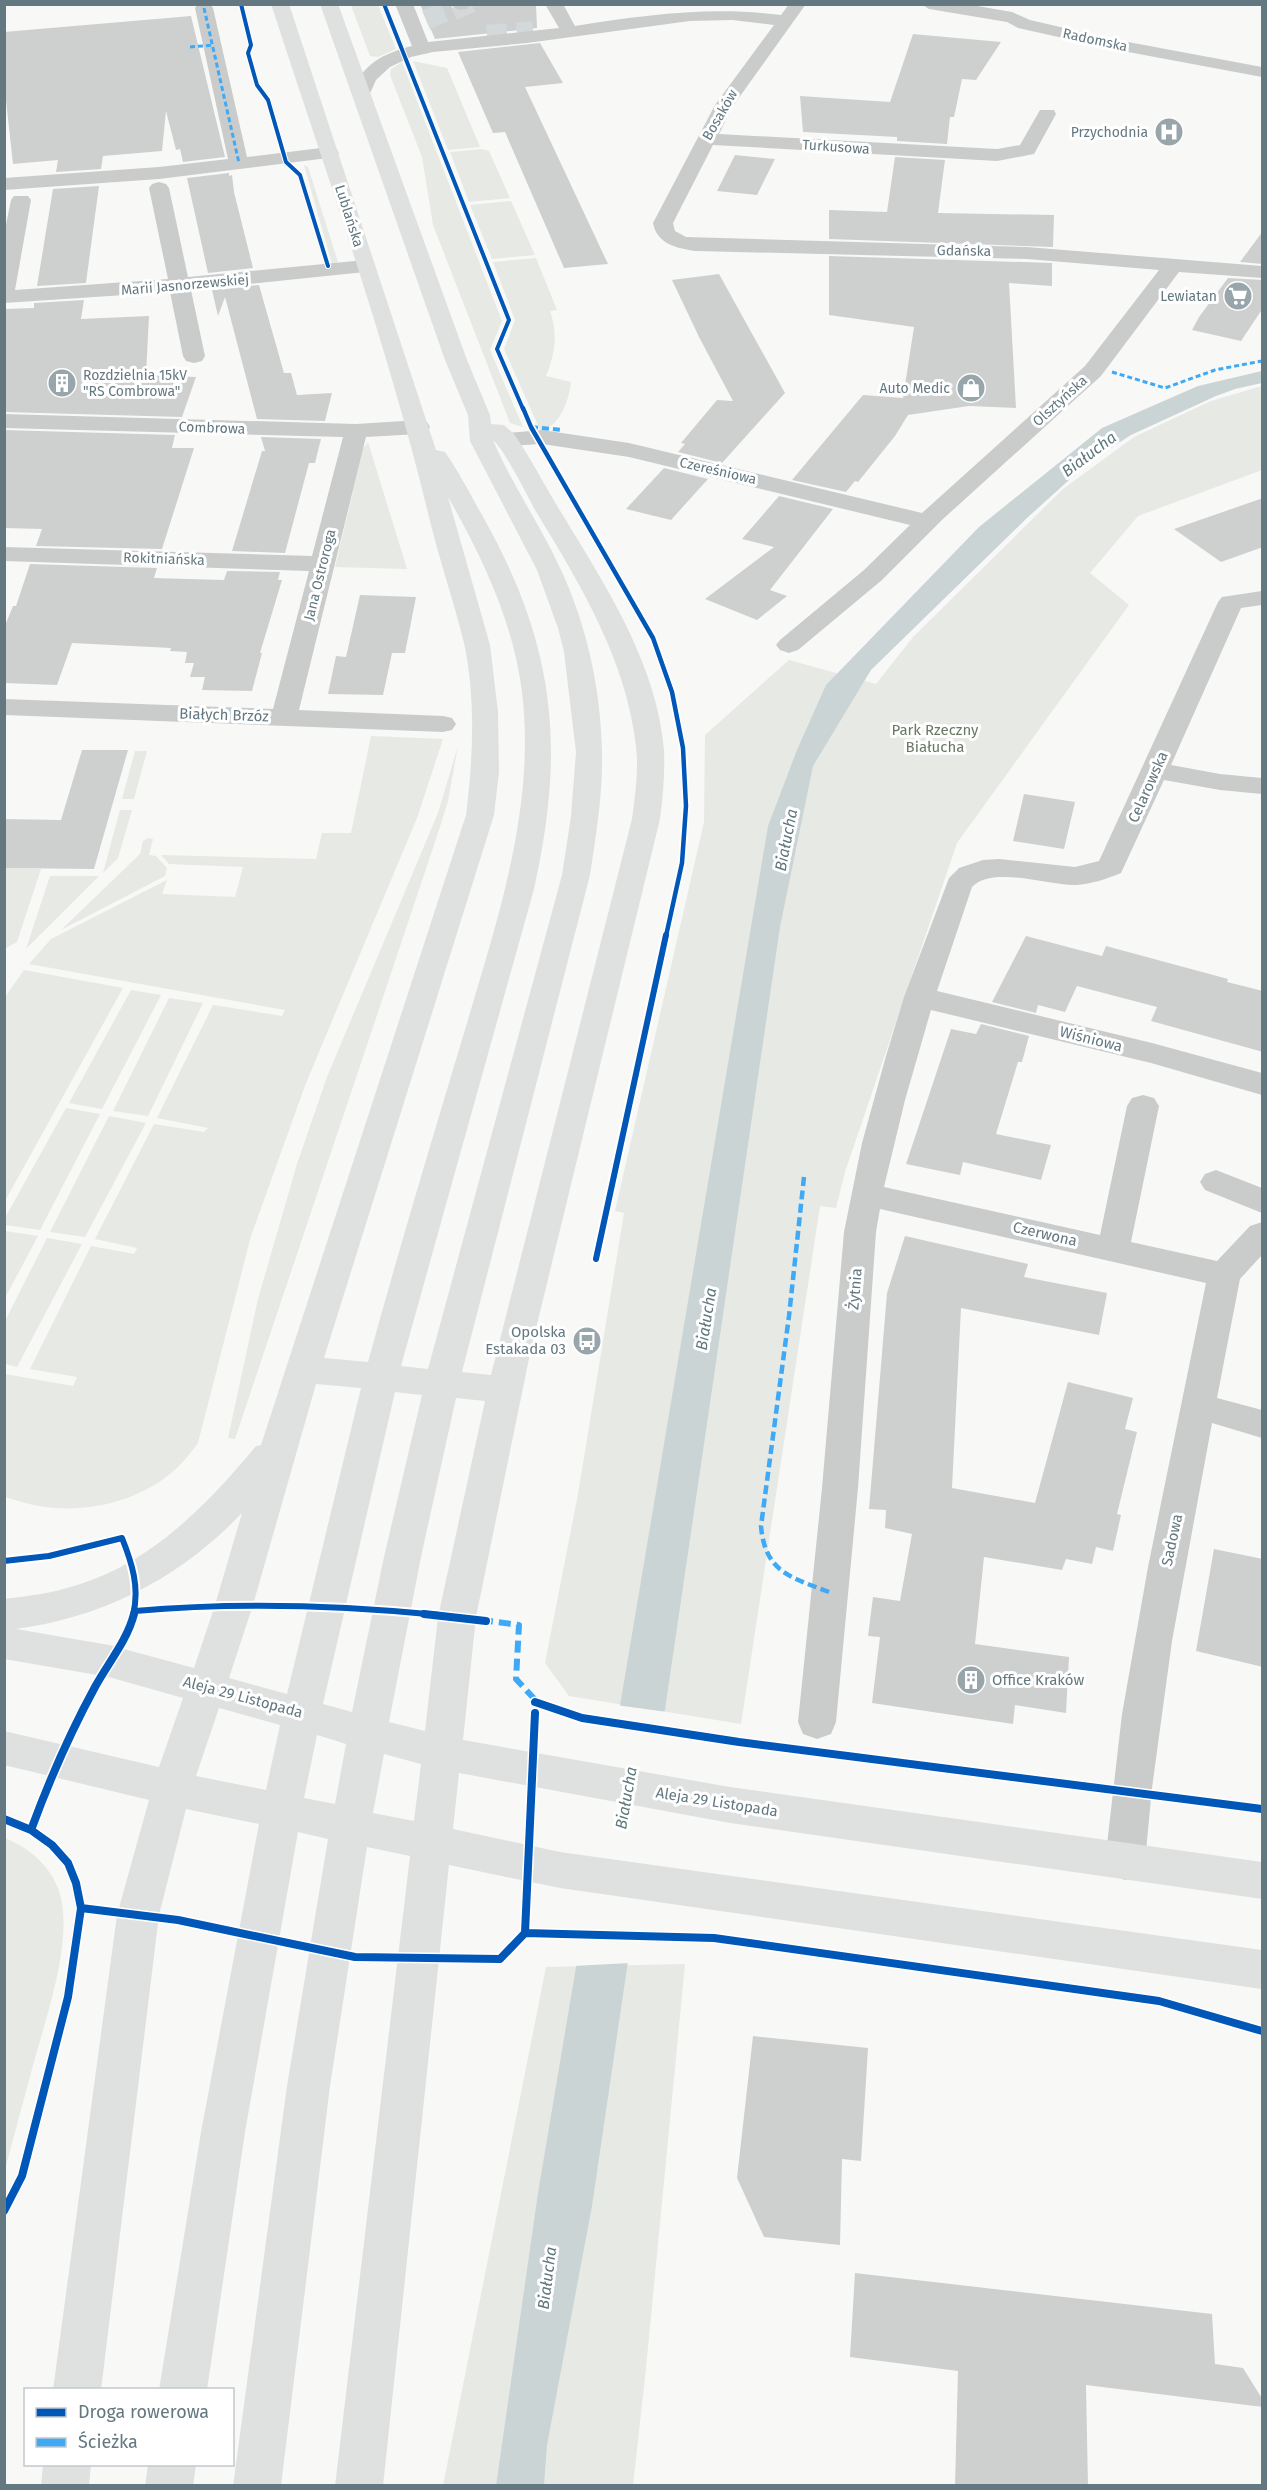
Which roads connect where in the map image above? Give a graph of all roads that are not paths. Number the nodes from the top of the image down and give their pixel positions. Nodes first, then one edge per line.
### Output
1 (280, 4) edge
2 (329, 4) edge
3 (554, 4) edge
4 (798, 4) edge
5 (929, 4) edge
6 (204, 8) dead end
7 (1016, 11) edge
8 (786, 21) junction
9 (418, 24) edge
10 (569, 30) junction
11 (533, 31) tunnel mouth
12 (214, 45) junction
13 (190, 47) dead end
14 (1263, 72) edge
15 (361, 94) junction
16 (1047, 114) dead end
17 (706, 139) junction
18 (329, 153) junction
19 (239, 163) junction
20 (4, 184) edge
21 (159, 188) dead end
22 (21, 200) dead end
23 (667, 235) joint
24 (1174, 264) junction
25 (365, 266) junction
26 (1263, 272) edge
27 (181, 285) junction
28 (4, 291) edge
29 (4, 297) edge
30 (194, 356) dead end
31 (479, 415) junction
32 (4, 421) edge
33 (419, 428) junction
34 (356, 431) junction
35 (506, 439) junction
36 (928, 522) junction
37 (4, 554) edge
38 (323, 564) junction
39 (1263, 598) edge
40 (789, 645) dead end
41 (4, 707) edge
42 (284, 718) junction
43 (443, 724) dead end
44 (1155, 770) junction
45 (1263, 786) edge
46 (969, 874) joint
47 (919, 997) junction
48 (1263, 1084) edge
49 (1143, 1106) dead end
50 (1216, 1182) dead end
51 (866, 1194) junction
52 (1263, 1201) edge
53 (1263, 1234) edge
54 (1113, 1250) junction
55 (1224, 1275) junction
56 (303, 1369) junction
57 (505, 1390) junction
58 (1199, 1406) junction
59 (1263, 1424) edge
60 (279, 1444) junction
61 (4, 1615) edge
62 (4, 1643) edge
63 (208, 1687) junction
64 (817, 1722) dead end
65 (4, 1748) edge
66 (441, 1753) junction
67 (172, 1788) junction
68 (431, 1844) junction
69 (1125, 1862) junction
70 (1263, 1880) edge
71 (1263, 1970) edge
72 (77, 2388) edge
73 (183, 2388) edge
74 (67, 2466) edge
75 (172, 2466) edge
76 (64, 2486) edge
77 (169, 2486) edge
78 (256, 2486) edge
79 (358, 2486) edge

1 - 18 main road, Lublańska
2 - 15 main road
3 - 10 street
4 - 8 street, Bosaków
5 - 7 street, Radomska
6 - 12 street
7 - 14 street, Radomska
8 - 10 street
8 - 17 street, Bosaków
9 - 10 street
9 - 15 street
10 - 11 street
12 - 13 street
12 - 19 street
15 - 31 main road
16 - 17 street, Turkusowa
17 - 23 street, Bosaków
18 - 19 street
18 - 25 main road, Lublańska
19 - 20 street
21 - 27 street
22 - 28 street
23 - 24 street, Gdańska
24 - 26 street, Gdańska
24 - 36 street, Olsztyńska
25 - 27 street, Marii Jasnorzewskiej
25 - 33 main road, Lublańska
27 - 29 street, Marii Jasnorzewskiej
27 - 30 street
31 - 35 main road
31 - 78 main road
32 - 34 street, Combrowa
33 - 34 street, Combrowa
33 - 56 main road
33 - 73 main road
34 - 38 street, Jana Ostroroga
35 - 36 street, Czereśniowa
35 - 57 main road
36 - 40 street, Olsztyńska
37 - 38 street, Rokitniańska
38 - 42 street, Jana Ostroroga
39 - 44 street, Celarowska
41 - 42 street, Białych Brzóz
42 - 43 street, Białych Brzóz
44 - 45 street
44 - 46 street, Celarowska
46 - 47 street, Żytnia
47 - 48 street, Wiśniowa
47 - 51 street, Żytnia
49 - 54 street
50 - 52 street
51 - 54 street, Czerwona
51 - 64 street, Żytnia
53 - 55 street
54 - 55 street, Czerwona
55 - 58 street, Sadowa
56 - 57 main road
56 - 60 main road
57 - 66 main road
58 - 59 street
58 - 69 street, Sadowa
60 - 61 main road
60 - 63 main road
62 - 63 main road, Aleja 29 Listopada
63 - 66 main road, Aleja 29 Listopada
63 - 67 main road
65 - 67 main road
66 - 68 main road
66 - 69 main road, Aleja 29 Listopada
67 - 68 main road
67 - 72 main road
68 - 71 main road
68 - 79 main road
69 - 70 main road, Aleja 29 Listopada
74 - 76 main road
75 - 77 main road

